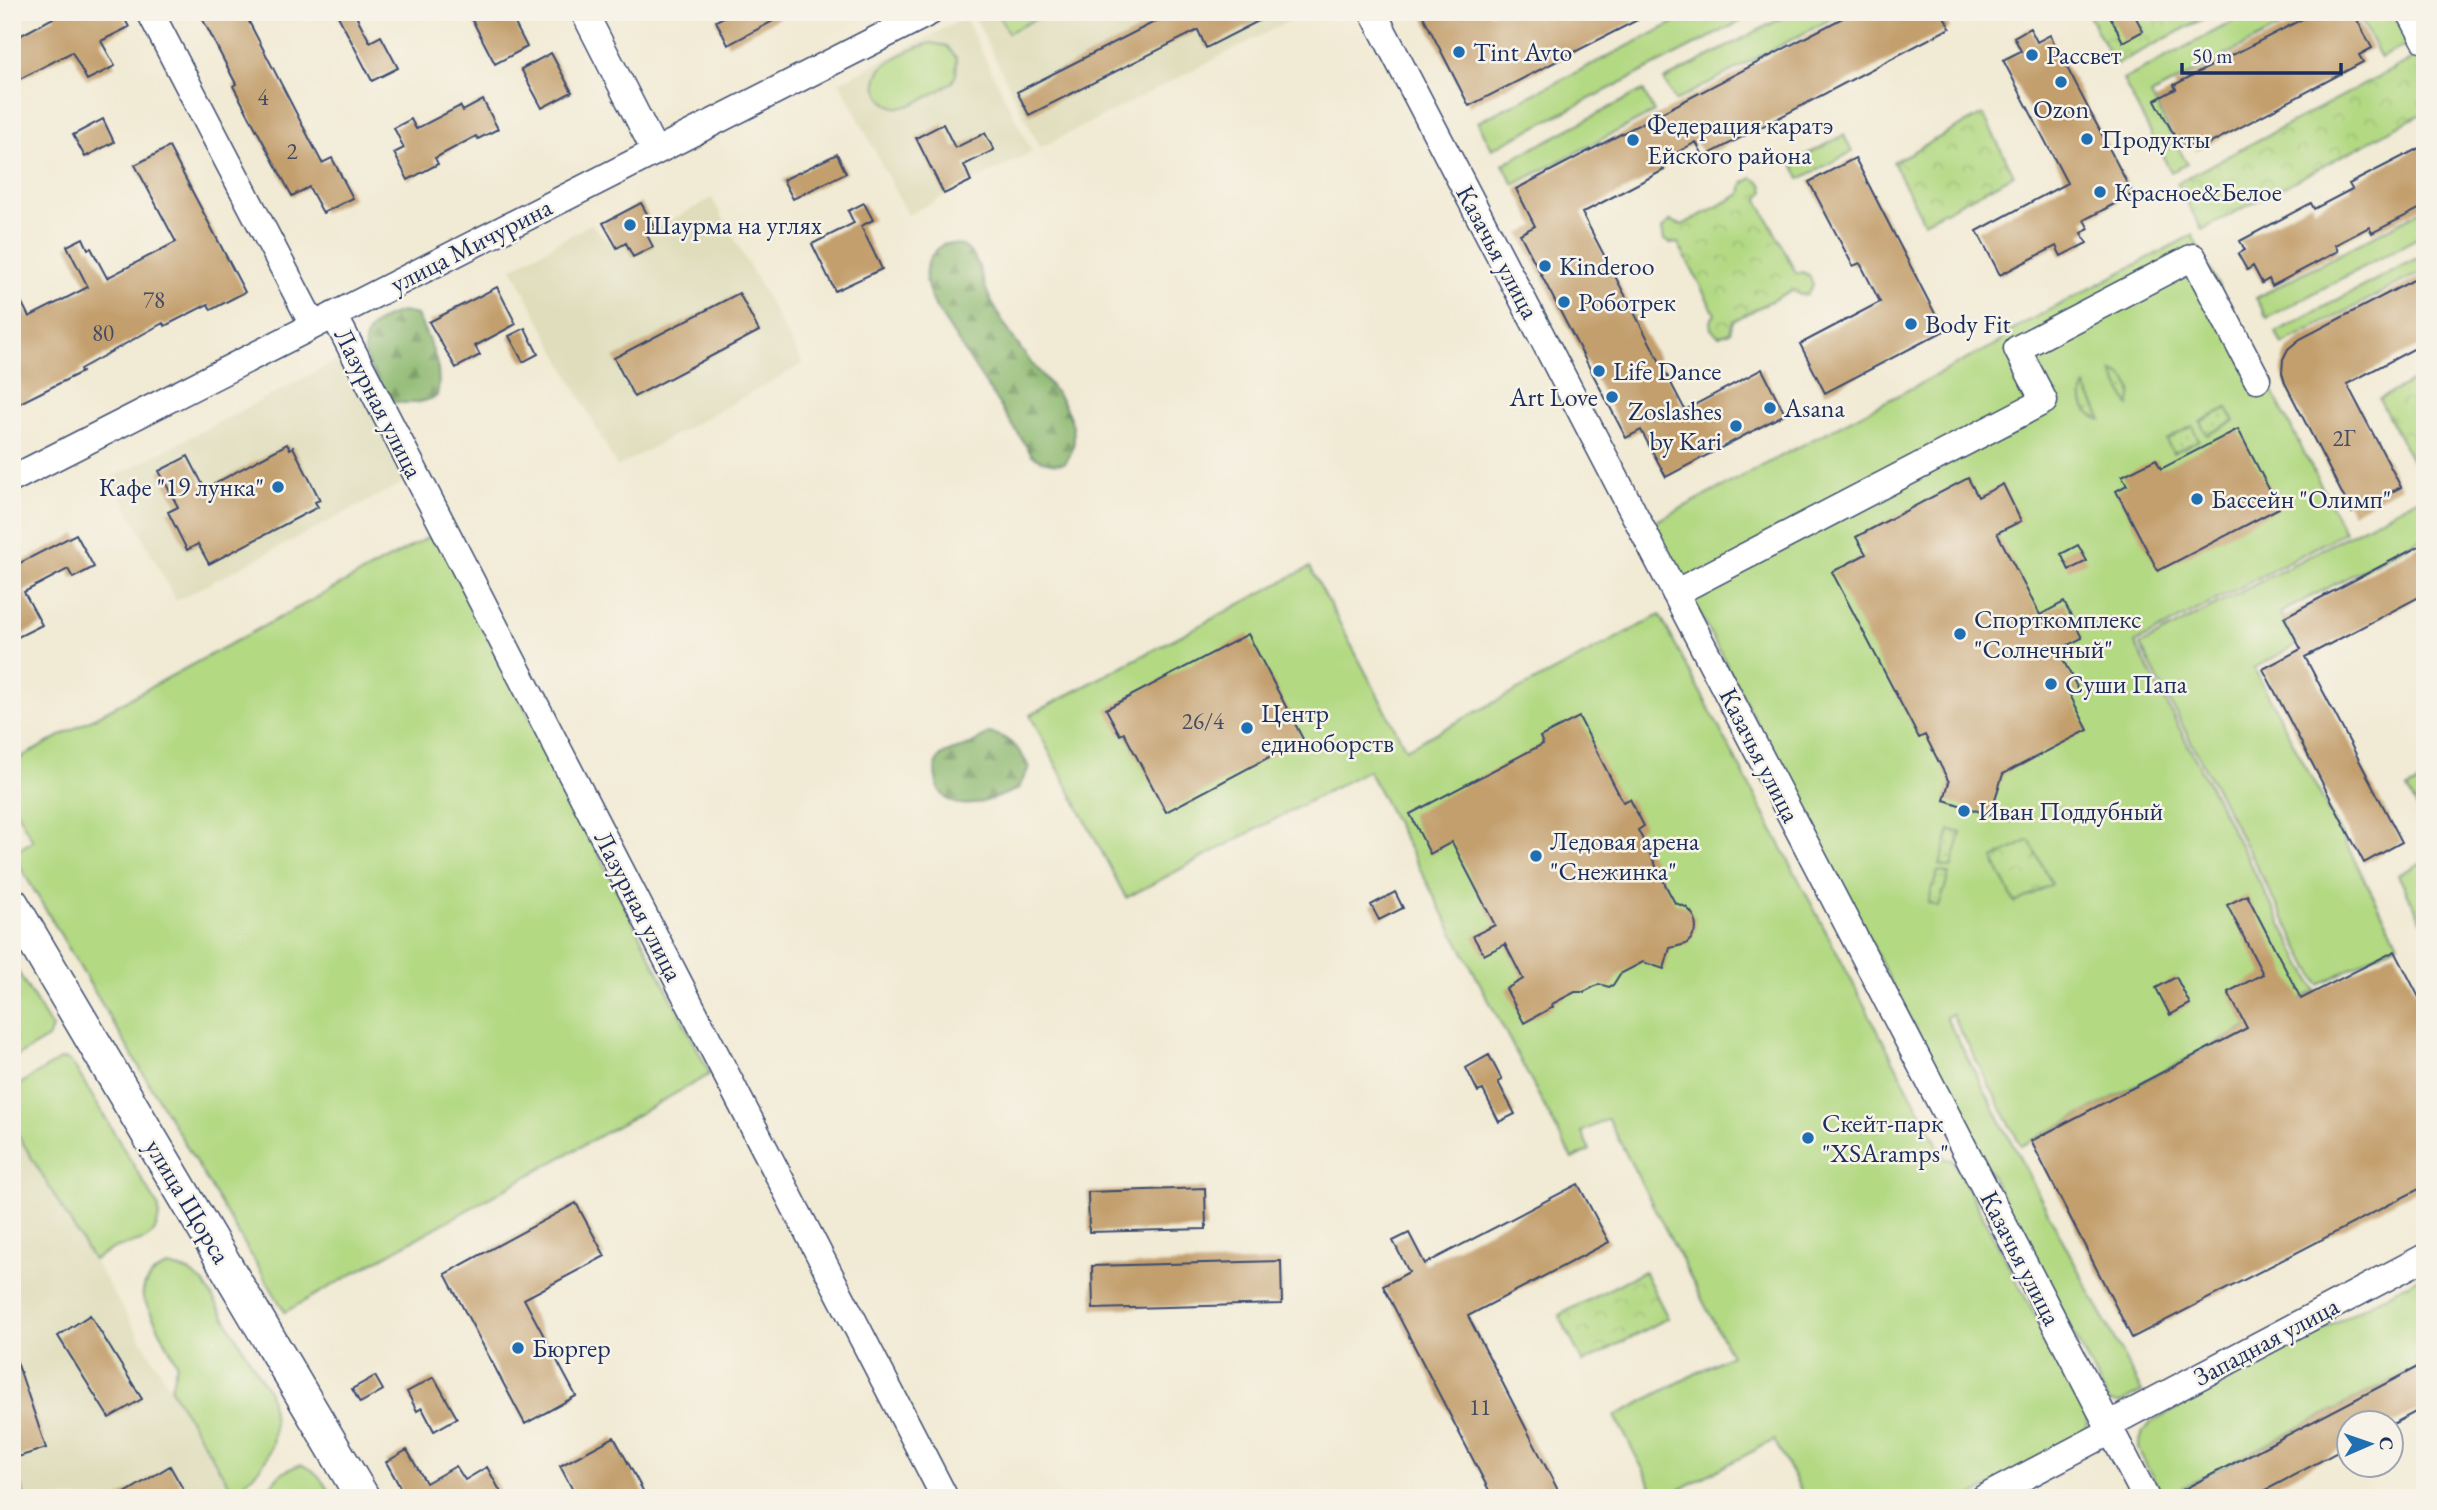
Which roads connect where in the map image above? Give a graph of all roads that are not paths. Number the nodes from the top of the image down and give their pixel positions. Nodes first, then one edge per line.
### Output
1 (150, 12) edge
2 (584, 12) edge
3 (930, 12) edge
4 (1373, 12) edge
5 (2410, 12) edge
6 (2425, 40) edge
7 (656, 152) junction
8 (323, 320) junction
9 (2257, 379) dead end
10 (12, 478) edge
11 (1675, 593) junction
12 (12, 904) edge
13 (2425, 1257) edge
14 (2110, 1428) junction
15 (363, 1498) edge
16 (945, 1498) edge
17 (1984, 1498) edge
18 (2146, 1498) edge

1 - 8 street, Лазурная улица
2 - 7 street
3 - 7 street, улица Мичурина
4 - 11 street, Казачья улица
5 - 6 street
7 - 8 street, улица Мичурина
8 - 10 street, улица Мичурина
8 - 16 street, Лазурная улица
9 - 11 street
11 - 14 street, Казачья улица
12 - 15 main road, улица Щорса
13 - 14 street, Западная улица
14 - 17 street, Западная улица
14 - 18 street, Казачья улица

